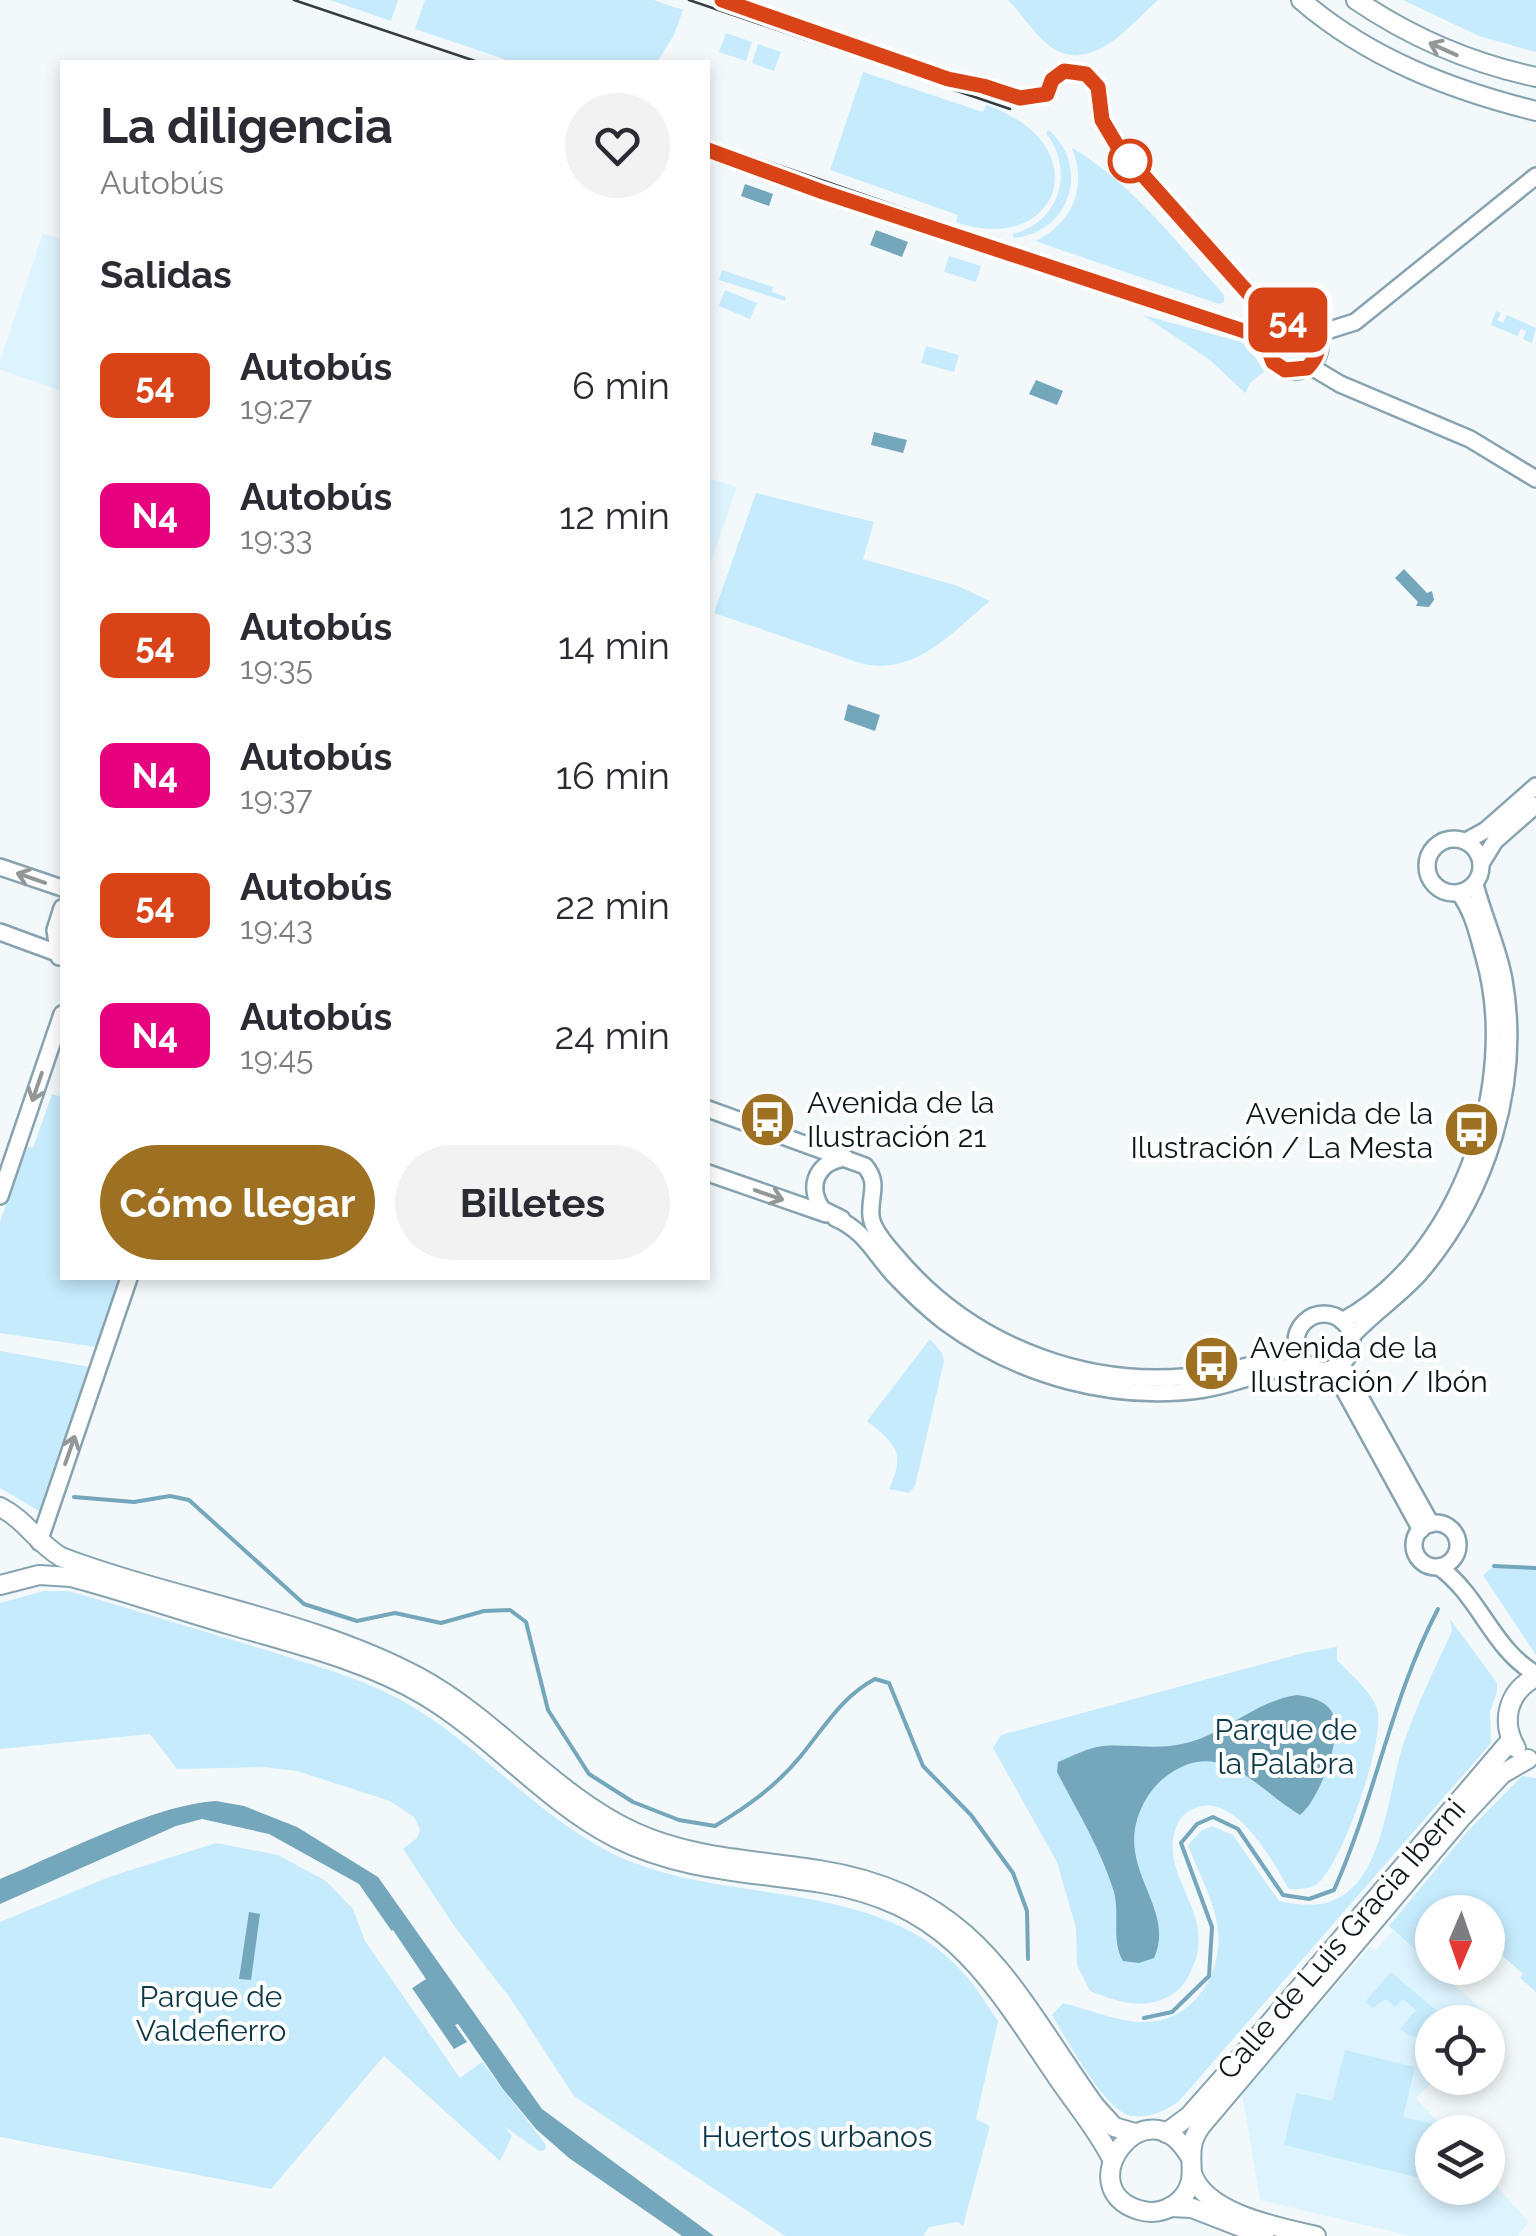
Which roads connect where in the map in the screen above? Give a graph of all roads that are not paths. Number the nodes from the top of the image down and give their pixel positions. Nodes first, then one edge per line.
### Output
1 (1300, 0) edge
2 (1356, 0) edge
3 (1536, 78) edge
4 (1535, 112) edge
5 (1536, 176) edge
6 (1317, 334) junction
7 (1310, 366) junction
8 (1536, 478) edge
9 (1536, 786) edge
10 (1536, 805) edge
11 (1466, 841) junction
12 (1482, 862) junction
13 (0, 867) edge
14 (1476, 884) junction
15 (60, 887) edge
16 (1458, 893) junction
17 (60, 914) edge
18 (0, 932) edge
19 (60, 957) edge
20 (60, 1020) edge
21 (710, 1110) edge
22 (846, 1158) junction
23 (710, 1175) edge
24 (0, 1196) edge
25 (872, 1202) junction
26 (832, 1217) junction
27 (128, 1280) edge
28 (1342, 1321) junction
29 (1351, 1337) junction
30 (1296, 1343) junction
31 (1309, 1365) junction
32 (1337, 1366) junction
33 (0, 1507) edge
34 (1426, 1527) junction
35 (38, 1542) junction
36 (1456, 1555) junction
37 (1439, 1567) junction
38 (22, 1578) junction
39 (0, 1585) edge
40 (1463, 1586) junction
41 (1513, 1660) junction
42 (1536, 1676) edge
43 (1518, 1690) junction
44 (1512, 1740) junction
45 (1532, 1761) edge
46 (1166, 2132) junction
47 (1136, 2133) junction
48 (1112, 2158) junction
49 (1191, 2164) junction
50 (1170, 2208) junction
51 (1264, 2236) edge
52 (1316, 2236) edge

1 - 4 main road
3 -> 2 main road
5 - 6 street
6 - 7 street
6 - 7 street
7 - 8 street
9 - 11 street
10 - 12 street
11 - 12 street
11 - 16 street
12 - 14 street
15 -> 13 street
14 - 16 street
14 - 29 street
16 - 28 street
17 - 19 street
18 - 19 street
20 -> 24 street
21 - 22 street
22 - 25 street
22 - 26 street
23 -> 26 street
25 - 26 street
25 - 30 street
26 - 31 street
35 -> 27 street
28 - 29 street
28 - 30 street
29 - 32 street
30 - 31 street
31 - 32 street
32 - 34 street
33 - 35 main road
34 - 36 street
34 - 37 street
35 - 38 main road
35 - 47 main road
36 - 37 street
36 - 40 street
37 - 40 street
38 - 39 main road
38 - 48 main road
40 - 41 street
41 - 42 street
41 - 43 street
42 - 43 main road
43 - 44 main road
44 - 45 main road
44 - 46 main road, Calle de Luis Gracia Iberni
45 - 49 main road, Calle de Luis Gracia Iberni
46 - 47 main road
46 - 49 main road
47 - 48 main road
48 - 50 main road
49 - 50 main road
49 - 52 main road
50 - 51 main road

